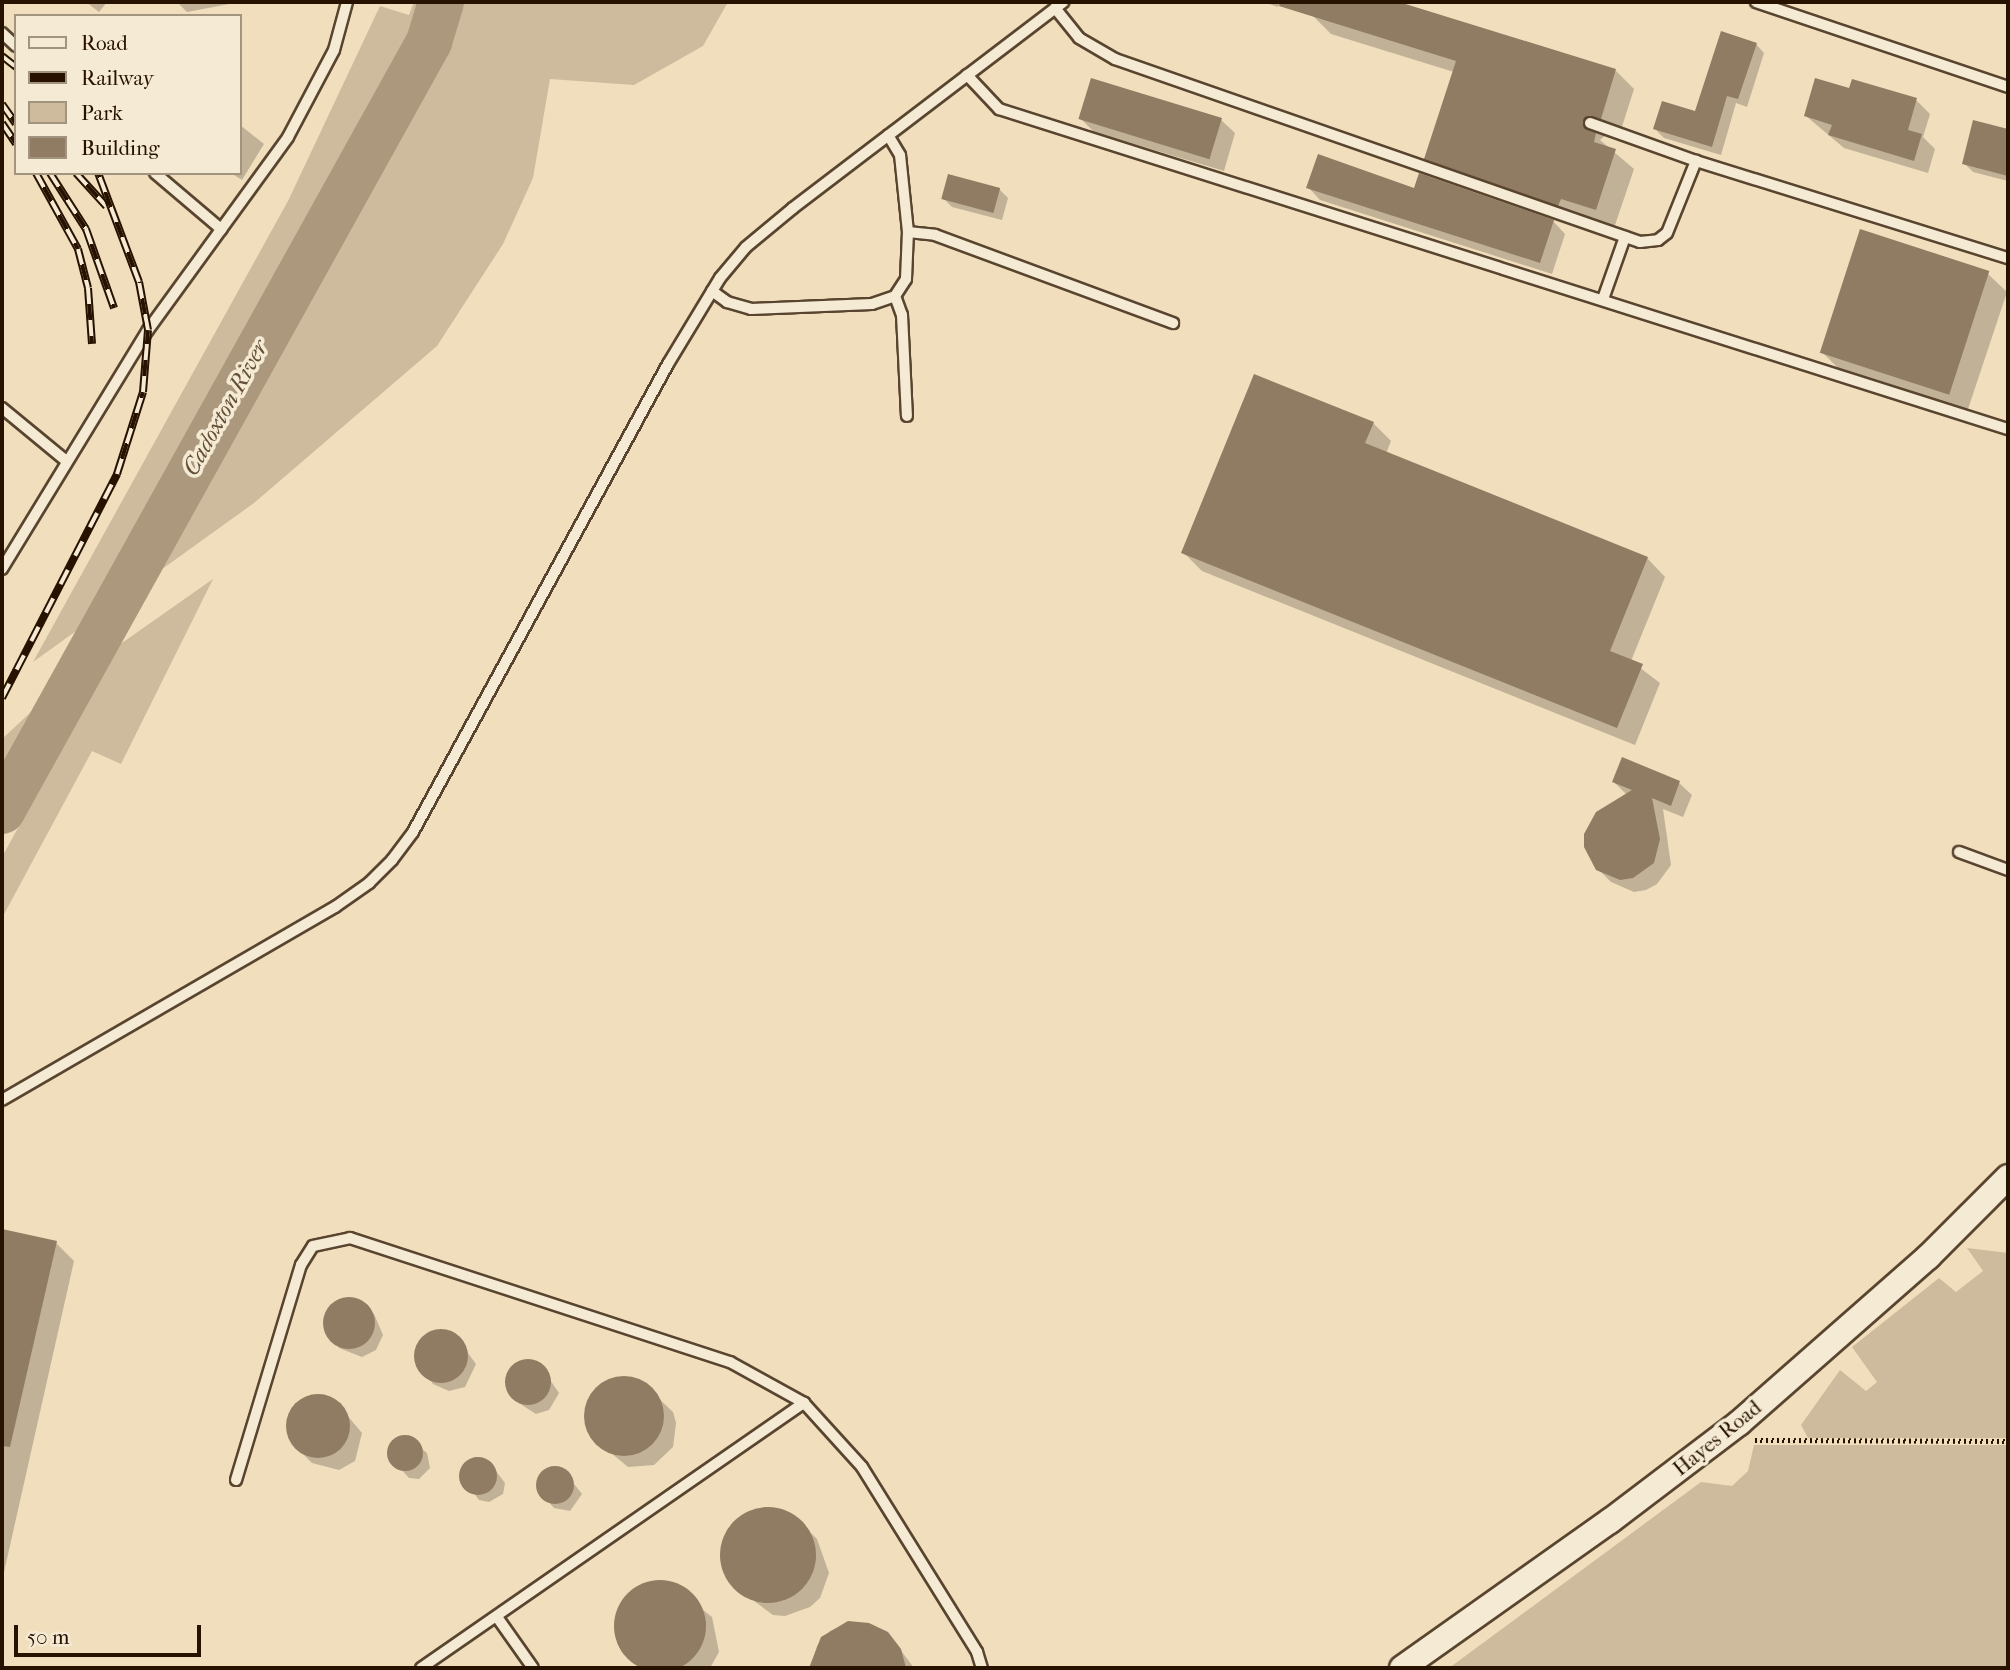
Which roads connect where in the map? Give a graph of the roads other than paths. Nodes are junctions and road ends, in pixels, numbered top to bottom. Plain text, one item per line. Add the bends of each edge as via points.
1 (347, 2) edge
2 (1756, 2) edge
3 (1059, 5) edge
4 (967, 75) junction
5 (2008, 87) edge
6 (1590, 123) dead end
7 (888, 135) junction
8 (1696, 161) junction
9 (157, 175) edge
10 (221, 229) junction
11 (908, 232) junction
12 (1625, 237) junction
13 (2008, 258) edge
14 (712, 291) junction
15 (895, 296) junction
16 (1603, 299) junction
17 (1173, 323) dead end
18 (2, 408) edge
19 (907, 416) dead end
20 (2008, 429) edge
21 (65, 460) junction
22 (2, 569) edge
23 (1959, 852) dead end
24 (2008, 870) edge
25 (2, 1100) edge
26 (2008, 1177) edge
27 (804, 1403) junction
28 (236, 1480) dead end
29 (496, 1617) junction
30 (421, 1668) edge
31 (533, 1668) edge
32 (982, 1668) edge
33 (1402, 1668) edge

1 - 10 lane via 334,50 288,137
2 - 5 lane
3 - 4 lane
3 - 12 lane via 1079,38 1115,59
4 - 7 lane
4 - 16 lane via 999,108
6 - 8 lane
7 - 11 lane via 900,155
7 - 14 lane via 746,247
8 - 12 lane via 1667,233 1649,243
8 - 13 lane
9 - 10 lane
10 - 21 lane via 148,330
11 - 15 lane via 906,279
11 - 17 lane via 934,234
12 - 16 lane
14 - 15 lane via 727,302 751,309 872,304
14 - 25 lane via 667,364 413,832 392,860 335,907
15 - 19 lane via 902,315
16 - 20 lane
18 - 21 lane
21 - 22 lane
23 - 24 lane
26 - 33 street, Hayes Road via 1928,1257 1739,1423
27 - 28 lane via 730,1362 350,1238 313,1246 301,1265
27 - 29 lane
27 - 32 lane via 862,1467 977,1651
29 - 30 lane
29 - 31 lane

